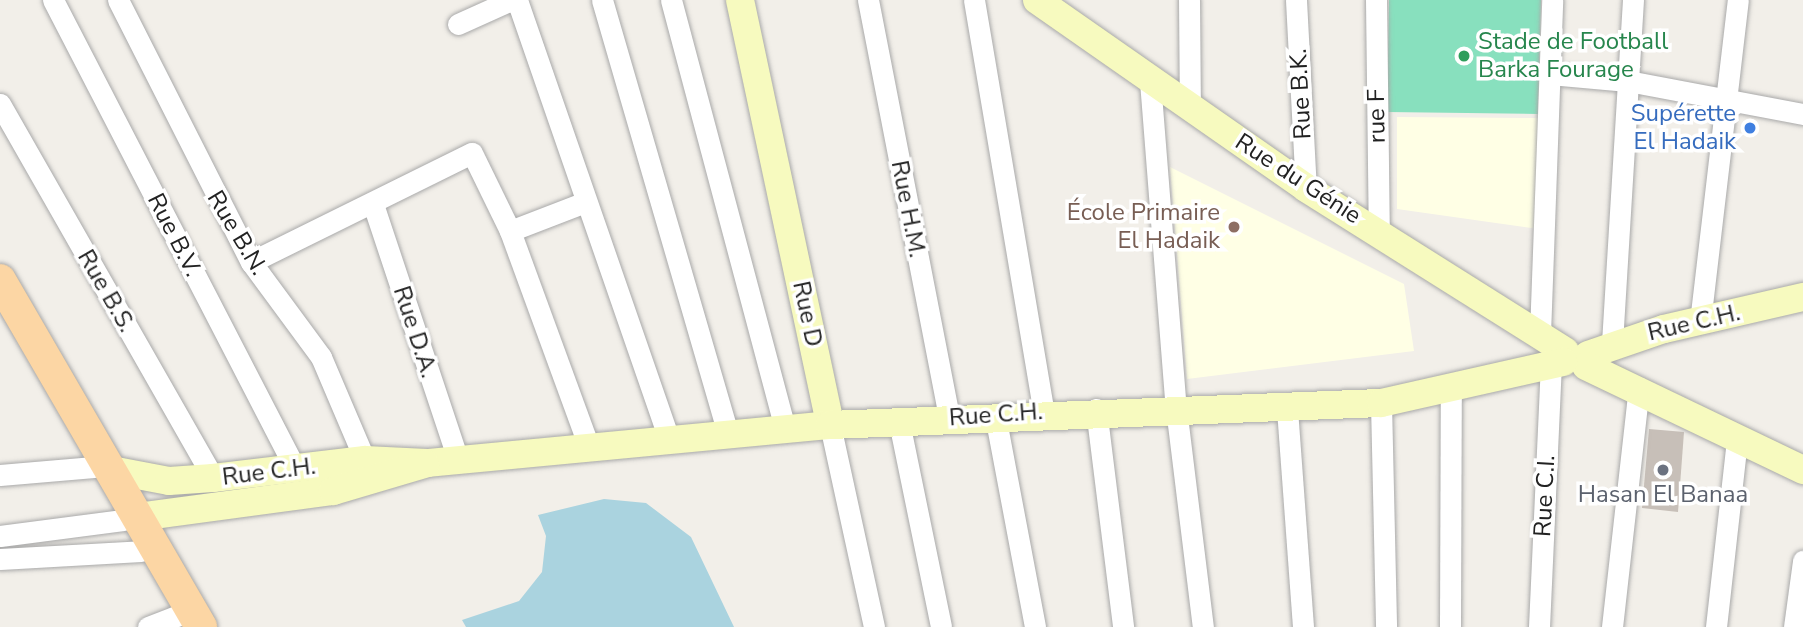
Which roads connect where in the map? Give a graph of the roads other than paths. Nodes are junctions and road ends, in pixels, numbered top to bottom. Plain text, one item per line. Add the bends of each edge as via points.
1 (53, 0) edge
2 (118, 0) edge
3 (602, 0) edge
4 (671, 0) edge
5 (740, 0) edge
6 (868, 0) edge
7 (974, 0) edge
8 (1037, 0) edge
9 (1189, 0) edge
10 (1296, 0) edge
11 (1376, 0) edge
12 (1552, 0) edge
13 (1633, 0) edge
14 (1738, 0) edge
15 (1071, 12) edge
16 (458, 24) dead end
17 (1549, 74) junction
18 (1150, 81) junction
19 (1628, 81) junction
20 (1725, 99) junction
21 (0, 104) edge
22 (1190, 106) junction
23 (1803, 114) edge
24 (1306, 188) junction
25 (585, 202) junction
26 (373, 204) junction
27 (510, 231) junction
28 (1379, 231) junction
29 (251, 262) junction
30 (0, 281) edge
31 (1803, 297) edge
32 (0, 318) edge
33 (1700, 322) junction
34 (1540, 334) junction
35 (1578, 357) junction
36 (1640, 388) junction
37 (1451, 391) junction
38 (1381, 403) junction
39 (1176, 408) junction
40 (1287, 409) junction
41 (1096, 410) junction
42 (1044, 412) junction
43 (995, 415) junction
44 (949, 418) junction
45 (899, 422) junction
46 (830, 425) junction
47 (785, 428) junction
48 (728, 434) junction
49 (1737, 440) junction
50 (670, 441) junction
51 (589, 447) junction
52 (365, 460) junction
53 (457, 460) junction
54 (427, 463) junction
55 (102, 469) junction
56 (296, 470) junction
57 (1803, 470) edge
58 (0, 475) edge
59 (213, 478) junction
60 (131, 518) junction
61 (0, 536) edge
62 (141, 551) junction
63 (0, 559) edge
64 (1803, 561) edge
65 (189, 623) edge
66 (148, 627) edge
67 (874, 627) edge
68 (941, 627) edge
69 (1035, 627) edge
70 (1123, 627) edge
71 (1203, 627) edge
72 (1303, 627) edge
73 (1385, 627) edge
74 (1450, 627) edge
75 (1539, 627) edge
76 (1612, 627) edge
77 (1716, 627) edge
78 (1794, 627) edge

1 - 56 street, Rue B.V.
2 - 29 street, Rue B.N.
3 - 48 street
4 - 47 street
5 - 46 street, Rue D
6 - 44 street, Rue H.M.
7 - 42 street
8 - 15 street, Rue du Génie
9 - 22 street
10 - 24 street, Rue B.K.
11 - 28 street, rue F
12 - 17 street
13 - 19 street, Rue C.I.
14 - 20 street
15 - 18 street, Rue du Génie
16 - 25 street via 509,1 517,3
17 - 19 street
17 - 34 street
18 - 22 street, Rue du Génie
18 - 39 street
19 - 20 street
19 - 35 street, Rue C.I.
20 - 23 street
20 - 33 street
21 - 59 street, Rue B.S.
22 - 24 street, Rue du Génie
24 - 28 street, Rue du Génie
25 - 27 street
25 - 50 street
26 - 27 street via 471,153
26 - 29 street
26 - 53 street, Rue D.A.
27 - 51 street
28 - 34 street, Rue du Génie
29 - 52 street, Rue B.N. via 321,357
30 - 55 main road
31 - 33 street, Rue C.H.
32 - 55 main road
33 - 35 street, Rue C.H.
34 - 35 street, Rue du Génie
35 - 36 street, Rue du Génie
35 - 37 street, Rue C.H.
35 - 75 street, Rue C.I.
36 - 49 street, Rue du Génie
36 - 76 street
37 - 38 street, Rue C.H.
37 - 74 street
38 - 40 street, Rue C.H.
38 - 73 street
39 - 40 street, Rue C.H.
39 - 41 street, Rue C.H.
39 - 71 street
40 - 72 street
41 - 42 street, Rue C.H.
41 - 70 street
42 - 43 street, Rue C.H.
43 - 44 street, Rue C.H.
43 - 69 street
44 - 45 street, Rue C.H.
45 - 46 street, Rue C.H.
45 - 68 street
46 - 47 street, Rue C.H.
46 - 67 street, Rue D
47 - 48 street, Rue C.H.
48 - 50 street, Rue C.H.
49 - 57 street, Rue du Génie
49 - 77 street
50 - 51 street, Rue C.H.
51 - 53 street, Rue C.H.
52 - 54 street, Rue C.H.
52 - 56 street, Rue C.H.
53 - 54 street, Rue C.H.
54 - 60 street, Rue C.H. via 332,491
55 - 58 street
55 - 59 street, Rue C.H. via 169,481
55 - 60 main road
56 - 59 street, Rue C.H.
60 - 61 street
60 - 62 main road
60 - 65 main road
62 - 63 street
62 - 65 main road
64 - 78 street
65 - 66 street

